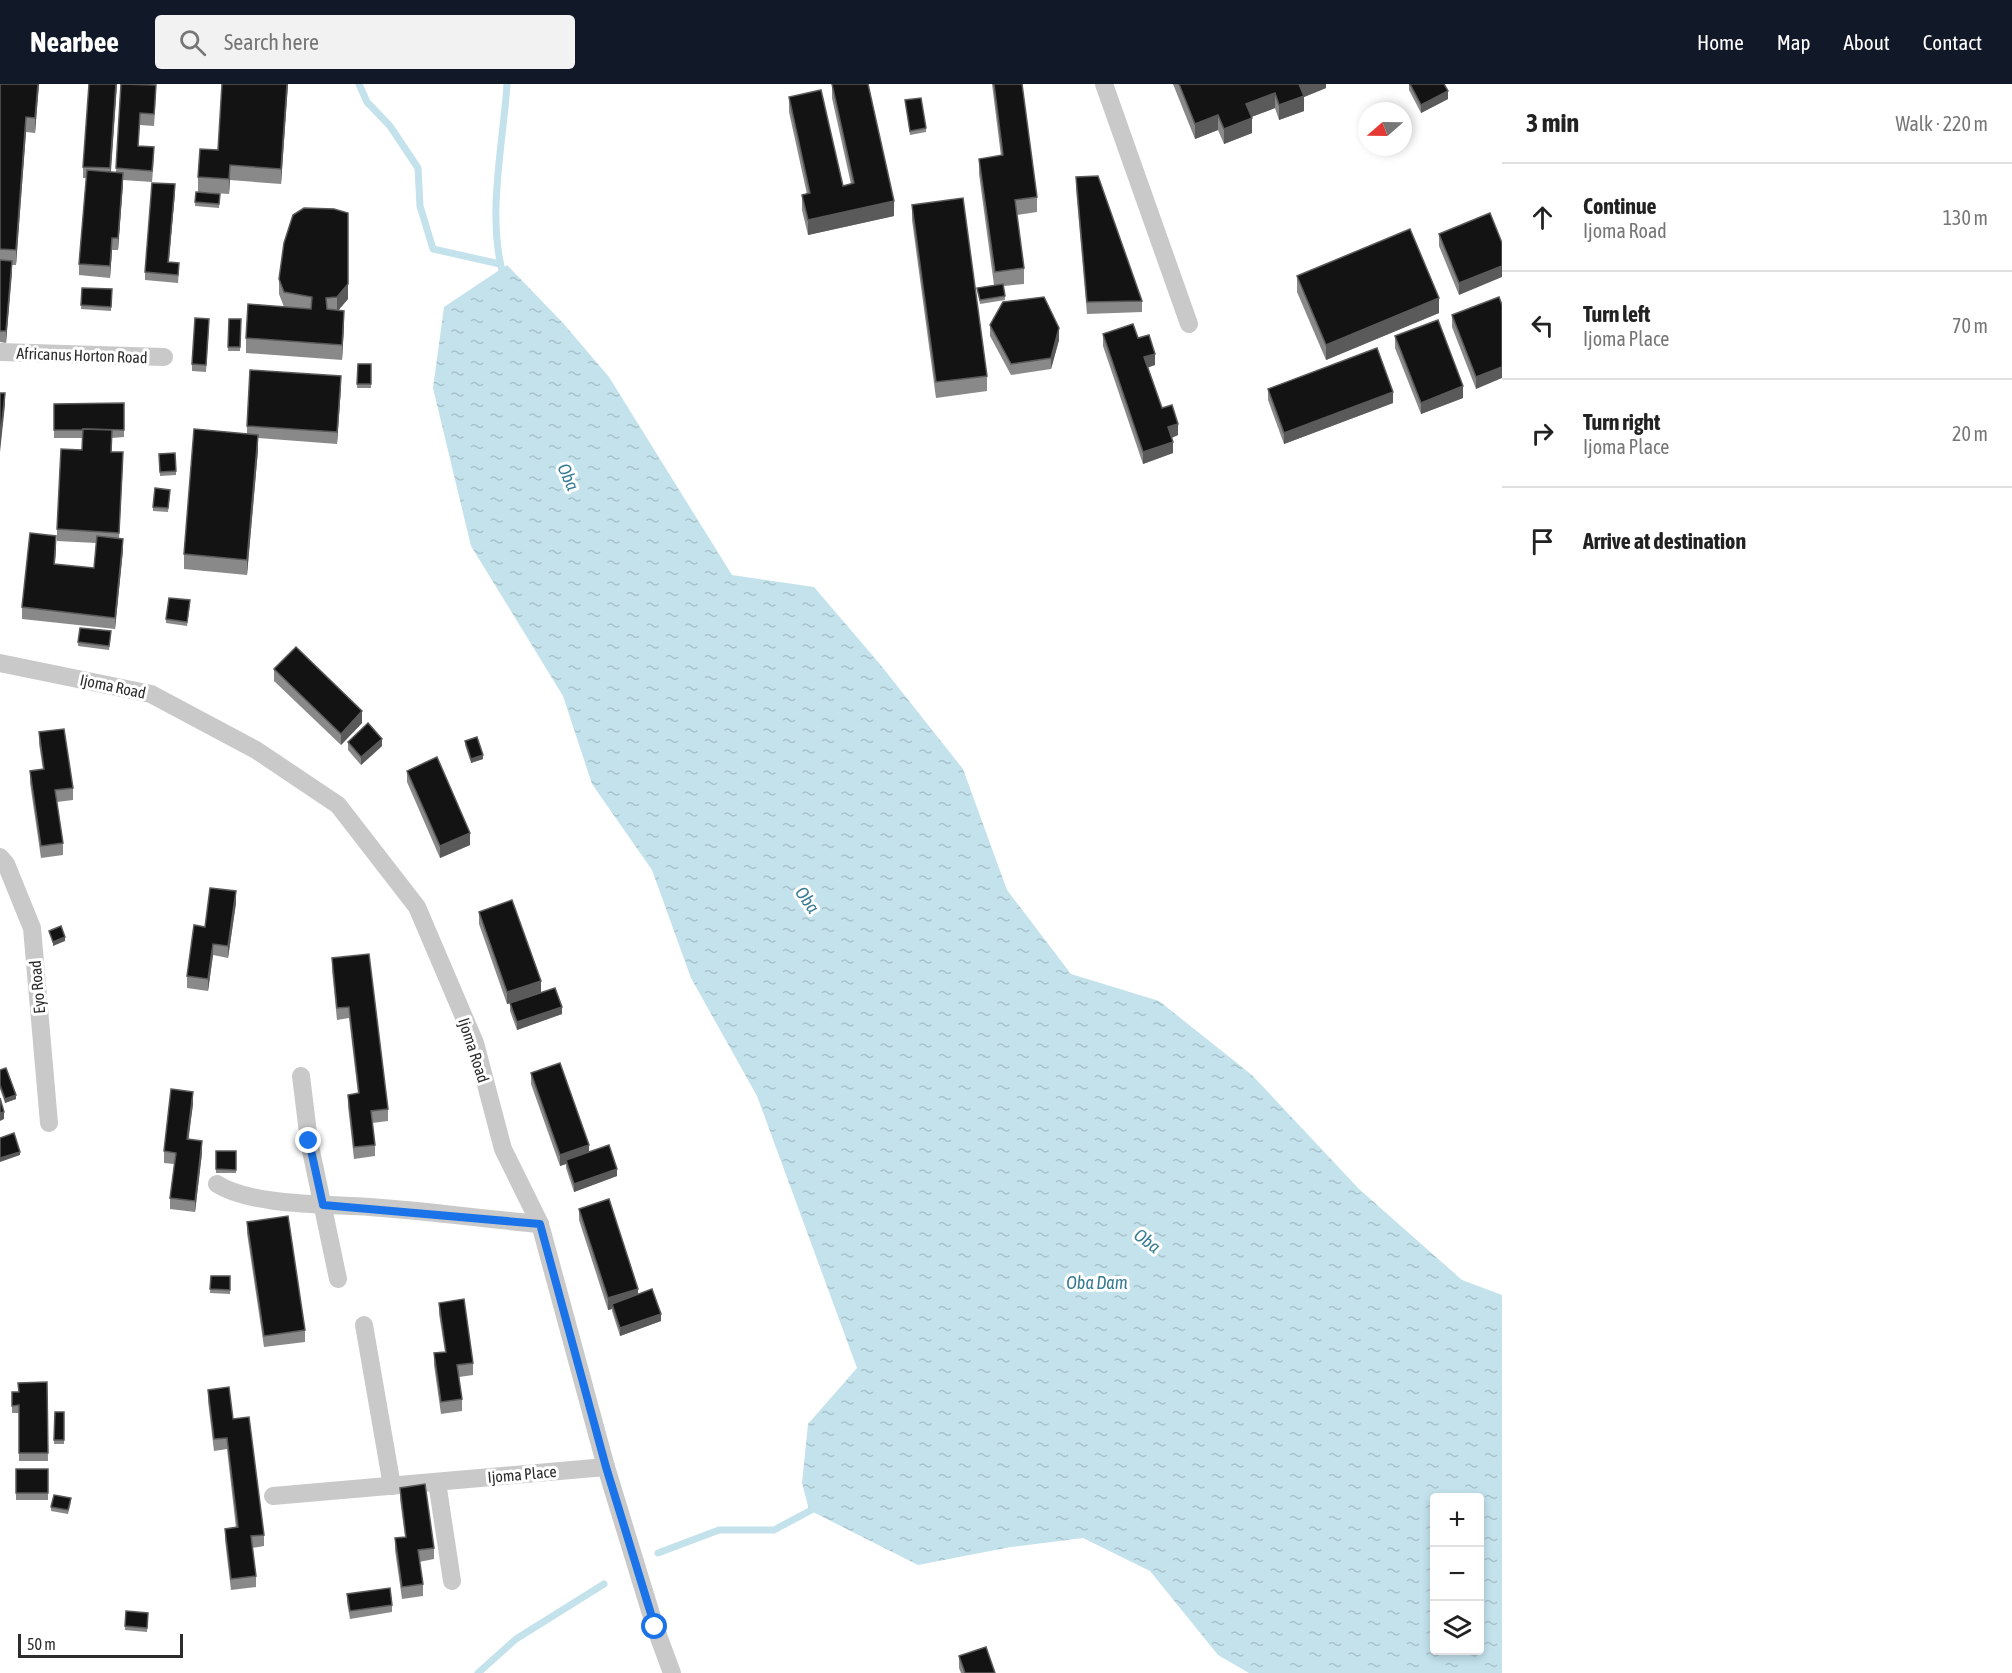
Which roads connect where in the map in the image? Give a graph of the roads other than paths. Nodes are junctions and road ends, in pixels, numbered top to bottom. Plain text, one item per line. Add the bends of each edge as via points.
1 (1104, 84) edge
2 (1189, 324) dead end
3 (0, 352) edge
4 (164, 357) dead end
5 (0, 663) edge
6 (0, 857) edge
7 (301, 1076) dead end
8 (50, 1123) dead end
9 (217, 1185) dead end
10 (323, 1205) junction
11 (540, 1224) junction
12 (338, 1279) dead end
13 (364, 1326) dead end
14 (606, 1467) junction
15 (437, 1482) junction
16 (392, 1486) junction
17 (273, 1496) dead end
18 (452, 1581) dead end
19 (672, 1673) edge

1 - 2 street
3 - 4 street, Africanus Horton Road
5 - 11 street, Ijoma Road via 151,694 256,750 338,805 417,907 475,1043 503,1149
6 - 8 street, Eyo Road via 32,928
7 - 10 street via 309,1141
9 - 10 street via 237,1193
10 - 11 street
10 - 12 street
11 - 14 street, Ijoma Road
13 - 16 street
14 - 15 street, Ijoma Place
14 - 19 street, Ijoma Road
15 - 16 street, Ijoma Place
15 - 18 street
16 - 17 street, Ijoma Place

